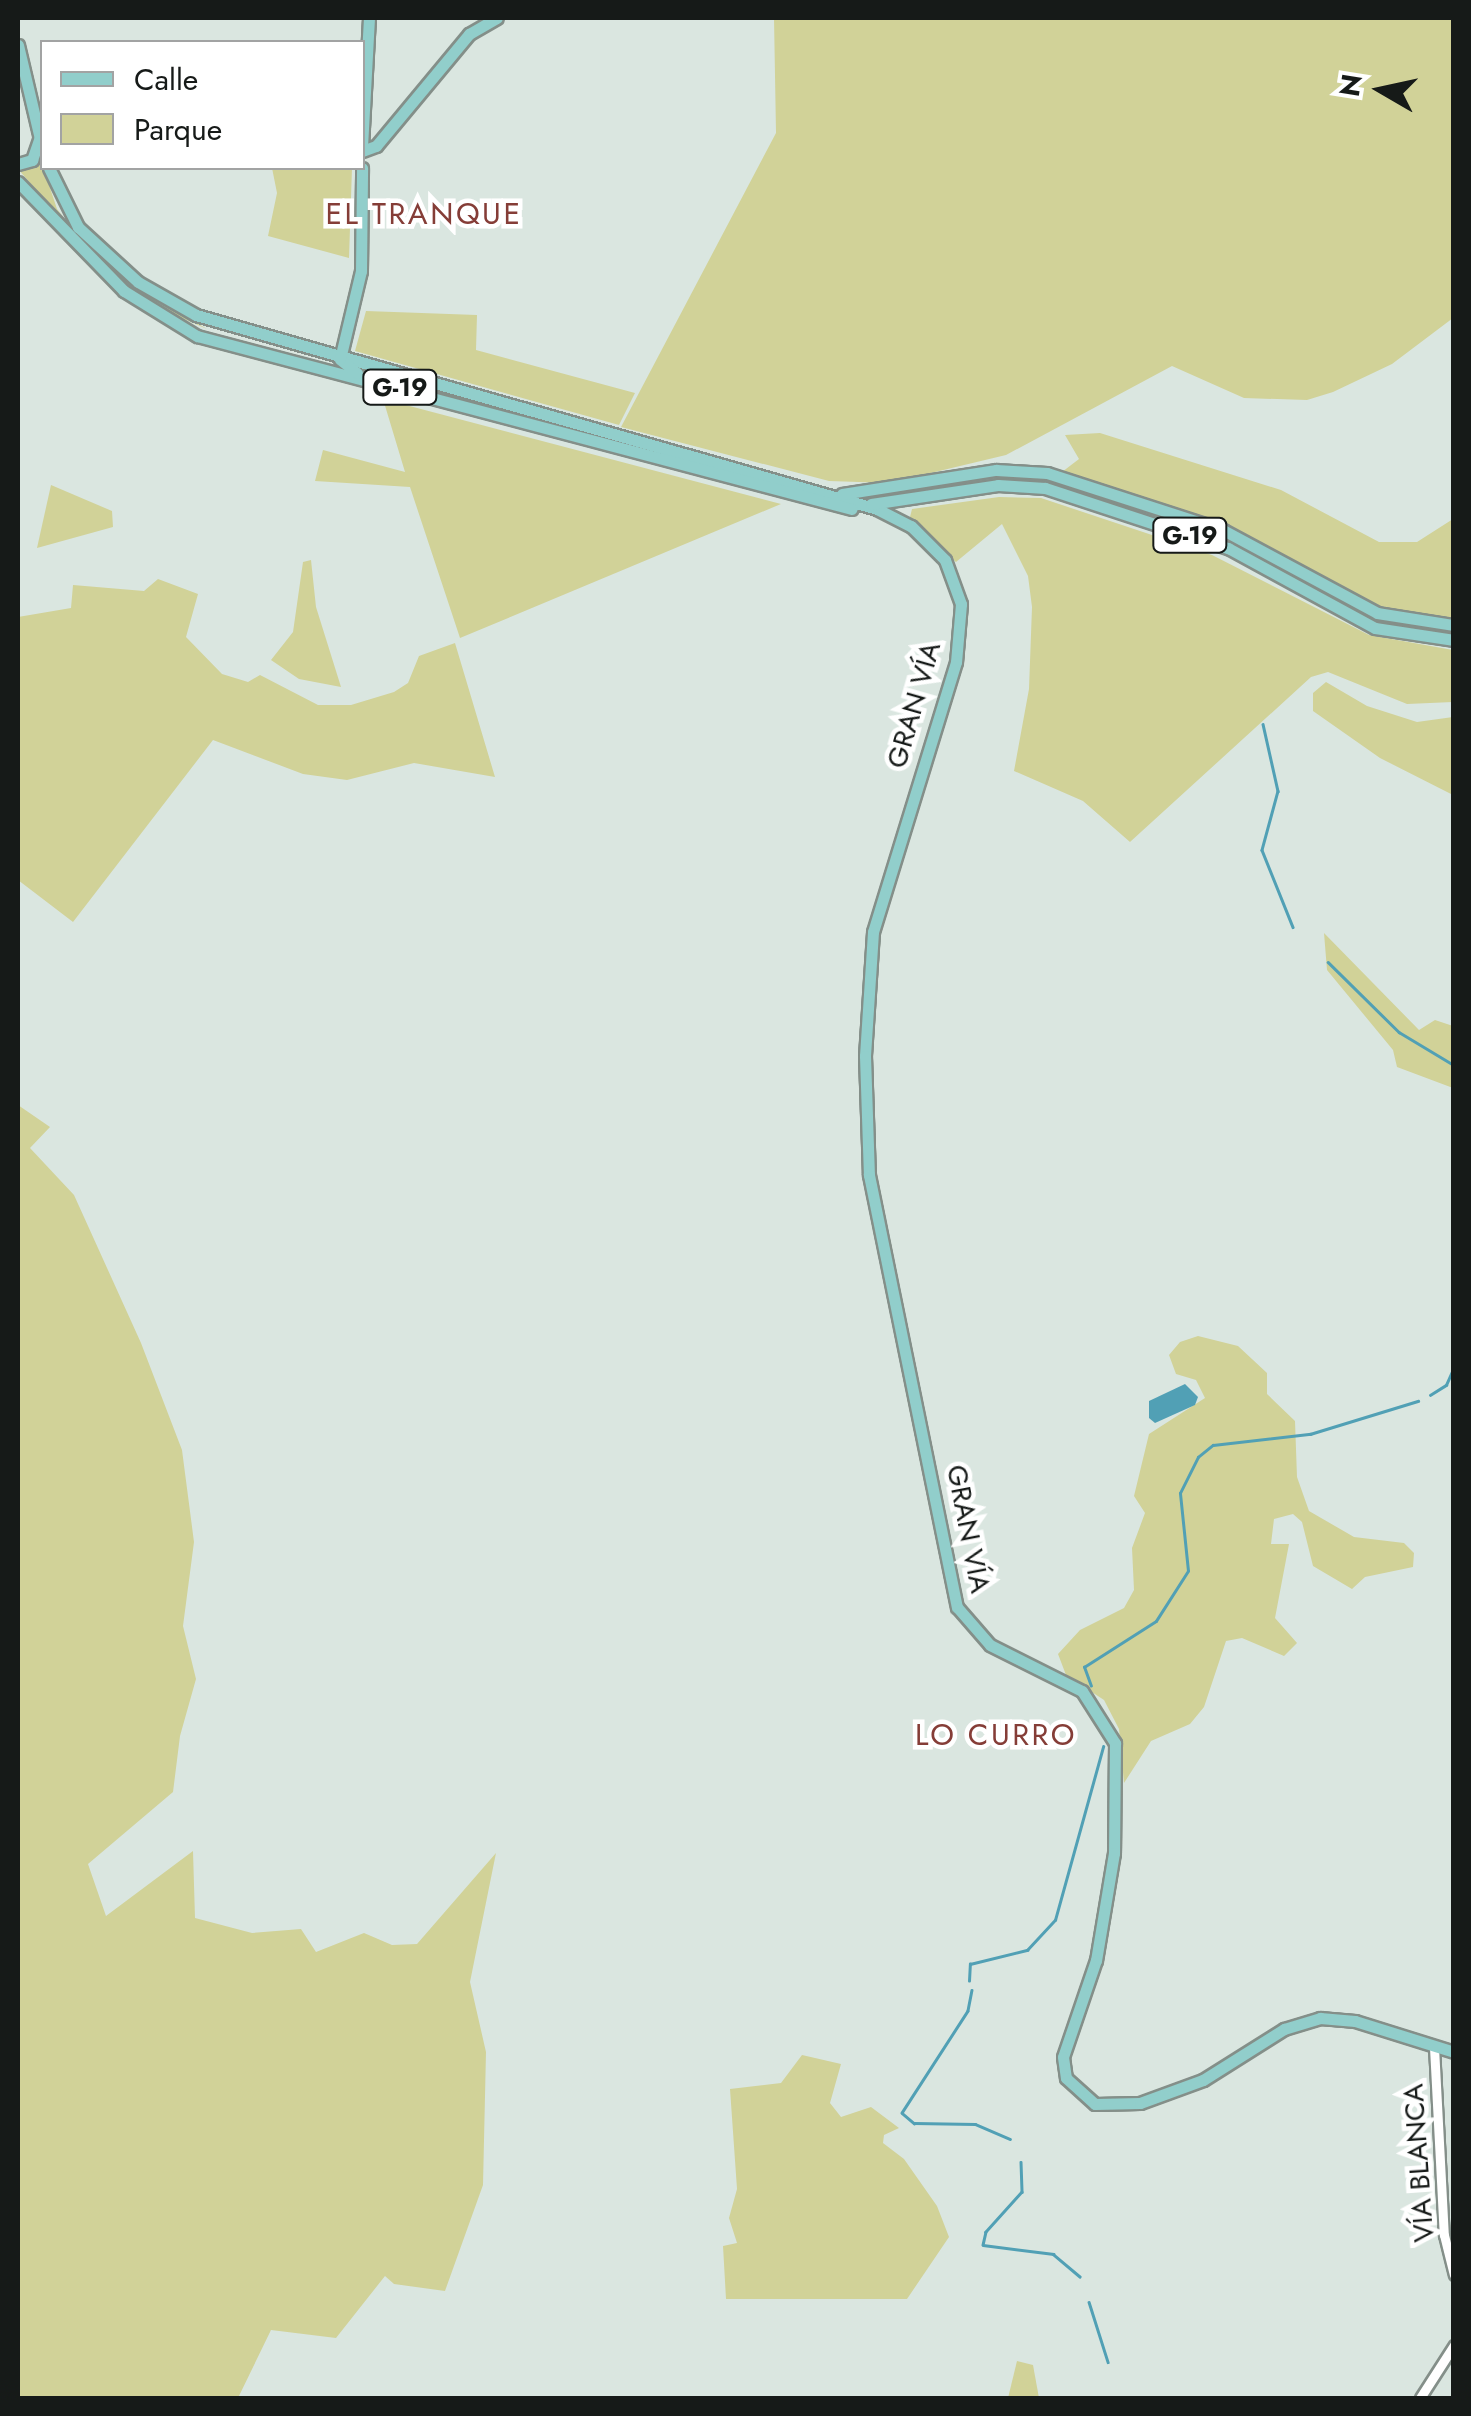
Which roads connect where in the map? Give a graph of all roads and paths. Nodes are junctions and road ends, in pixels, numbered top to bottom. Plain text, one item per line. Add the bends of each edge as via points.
1 (369, 18) edge
2 (497, 18) edge
3 (18, 45) edge
4 (367, 80) junction
5 (371, 122) junction
6 (388, 128) junction
7 (40, 138) edge
8 (40, 144) edge
9 (366, 148) edge
10 (18, 164) edge
11 (50, 170) edge
12 (362, 170) edge
13 (18, 182) edge
14 (364, 206) junction
15 (209, 320) junction
16 (197, 336) junction
17 (268, 337) junction
18 (219, 344) junction
19 (341, 356) junction
20 (404, 388) junction
21 (1021, 470) junction
22 (922, 484) junction
23 (947, 494) junction
24 (831, 498) junction
25 (911, 500) junction
26 (864, 504) junction
27 (903, 522) junction
28 (1454, 625) edge
29 (1454, 640) edge
30 (1434, 2047) junction
31 (1454, 2052) edge
32 (1454, 2275) edge
33 (1454, 2345) edge
34 (1420, 2398) edge

1 - 4 main road
2 - 6 main road via 470,34
3 - 7 main road
4 - 5 main road
4 - 9 main road
5 - 6 main road
5 - 9 main road
6 - 9 main road
8 - 10 main road via 32,160
9 - 14 main road
11 - 15 main road, G-19 via 70,218 103,252 149,290
12 - 14 main road
13 - 16 main road, G-19 via 132,298
14 - 19 main road via 361,271
15 - 16 main road via 209,331
15 - 17 main road, G-19
16 - 18 main road, G-19
17 - 18 main road via 224,331
17 - 19 main road, G-19
18 - 20 main road, G-19
19 - 20 main road via 347,370
19 - 24 main road, G-19
20 - 24 main road, G-19
21 - 22 main road, G-19
21 - 23 main road via 1012,480
21 - 28 main road, G-19 via 1223,530 1376,613
22 - 24 main road, G-19
22 - 25 main road
23 - 25 main road, G-19
23 - 29 main road, G-19 via 1010,484 1056,490 1228,548 1375,628
24 - 26 main road, G-19
24 - 27 main road
25 - 26 main road, G-19
25 - 27 main road
26 - 27 main road, GRAN VÍA
27 - 30 main road, GRAN VÍA via 952,571 960,632 949,694 874,932 865,1056 870,1192 957,1607 983,1641 1082,1691 1115,1742 1112,1866 1096,1960 1065,2048 1066,2078 1095,2104 1140,2103 1190,2086 1284,2029 1320,2018
30 - 31 main road, GRAN VÍA
30 - 32 street, VÍA BLANCA via 1444,2235
33 - 34 street

